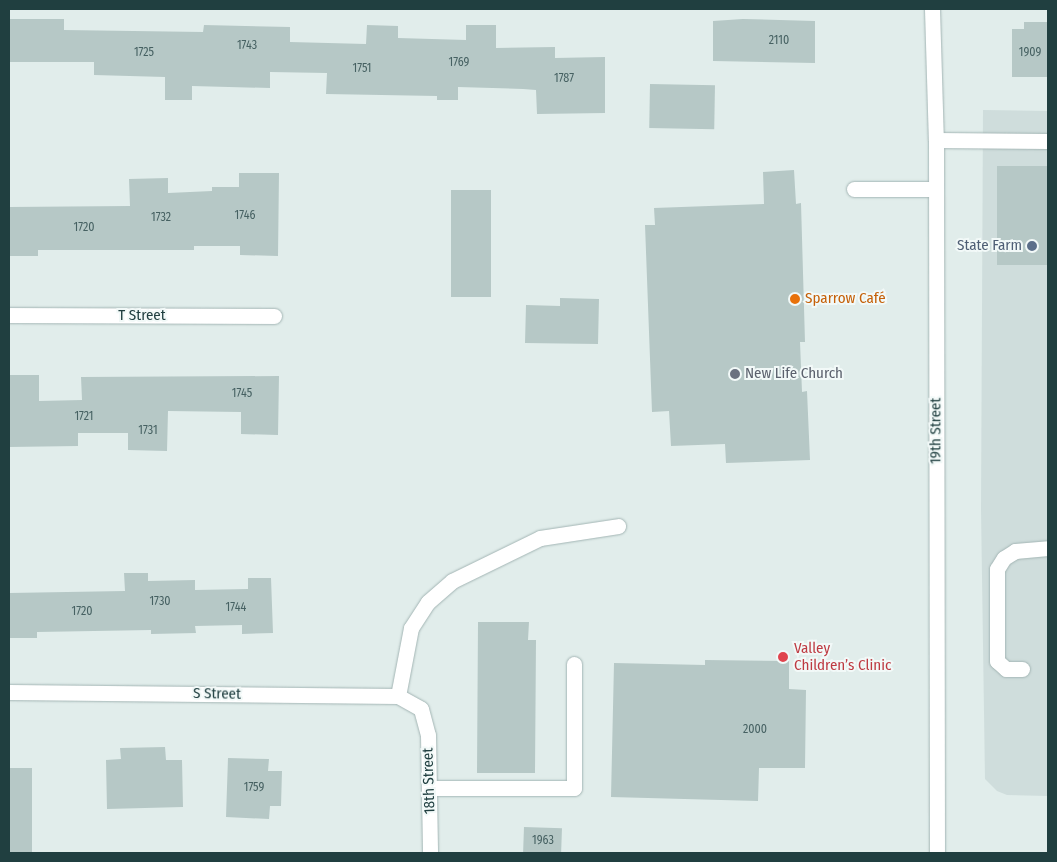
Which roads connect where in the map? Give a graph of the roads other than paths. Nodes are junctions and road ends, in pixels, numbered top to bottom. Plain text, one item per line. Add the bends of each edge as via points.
1 (932, 9) edge
2 (936, 140) junction
3 (1048, 141) edge
4 (854, 189) dead end
5 (936, 189) junction
6 (9, 315) edge
7 (274, 316) dead end
8 (618, 526) dead end
9 (1048, 548) edge
10 (574, 664) dead end
11 (1022, 668) dead end
12 (9, 692) edge
13 (398, 696) junction
14 (421, 709) joint
15 (430, 788) junction
16 (430, 853) edge
17 (937, 853) edge

1 - 2 street, 19th Street
2 - 3 street
2 - 5 street, 19th Street
4 - 5 street
5 - 17 street, 19th Street
6 - 7 street, T Street
8 - 13 street via 540,538 452,581 428,602 411,628
9 - 11 street via 1015,551 1004,558 997,569 997,661 1006,668
10 - 15 street via 574,788
12 - 13 street, S Street
13 - 14 street, S Street
14 - 15 street, 18th Street via 428,735
15 - 16 street, 18th Street

